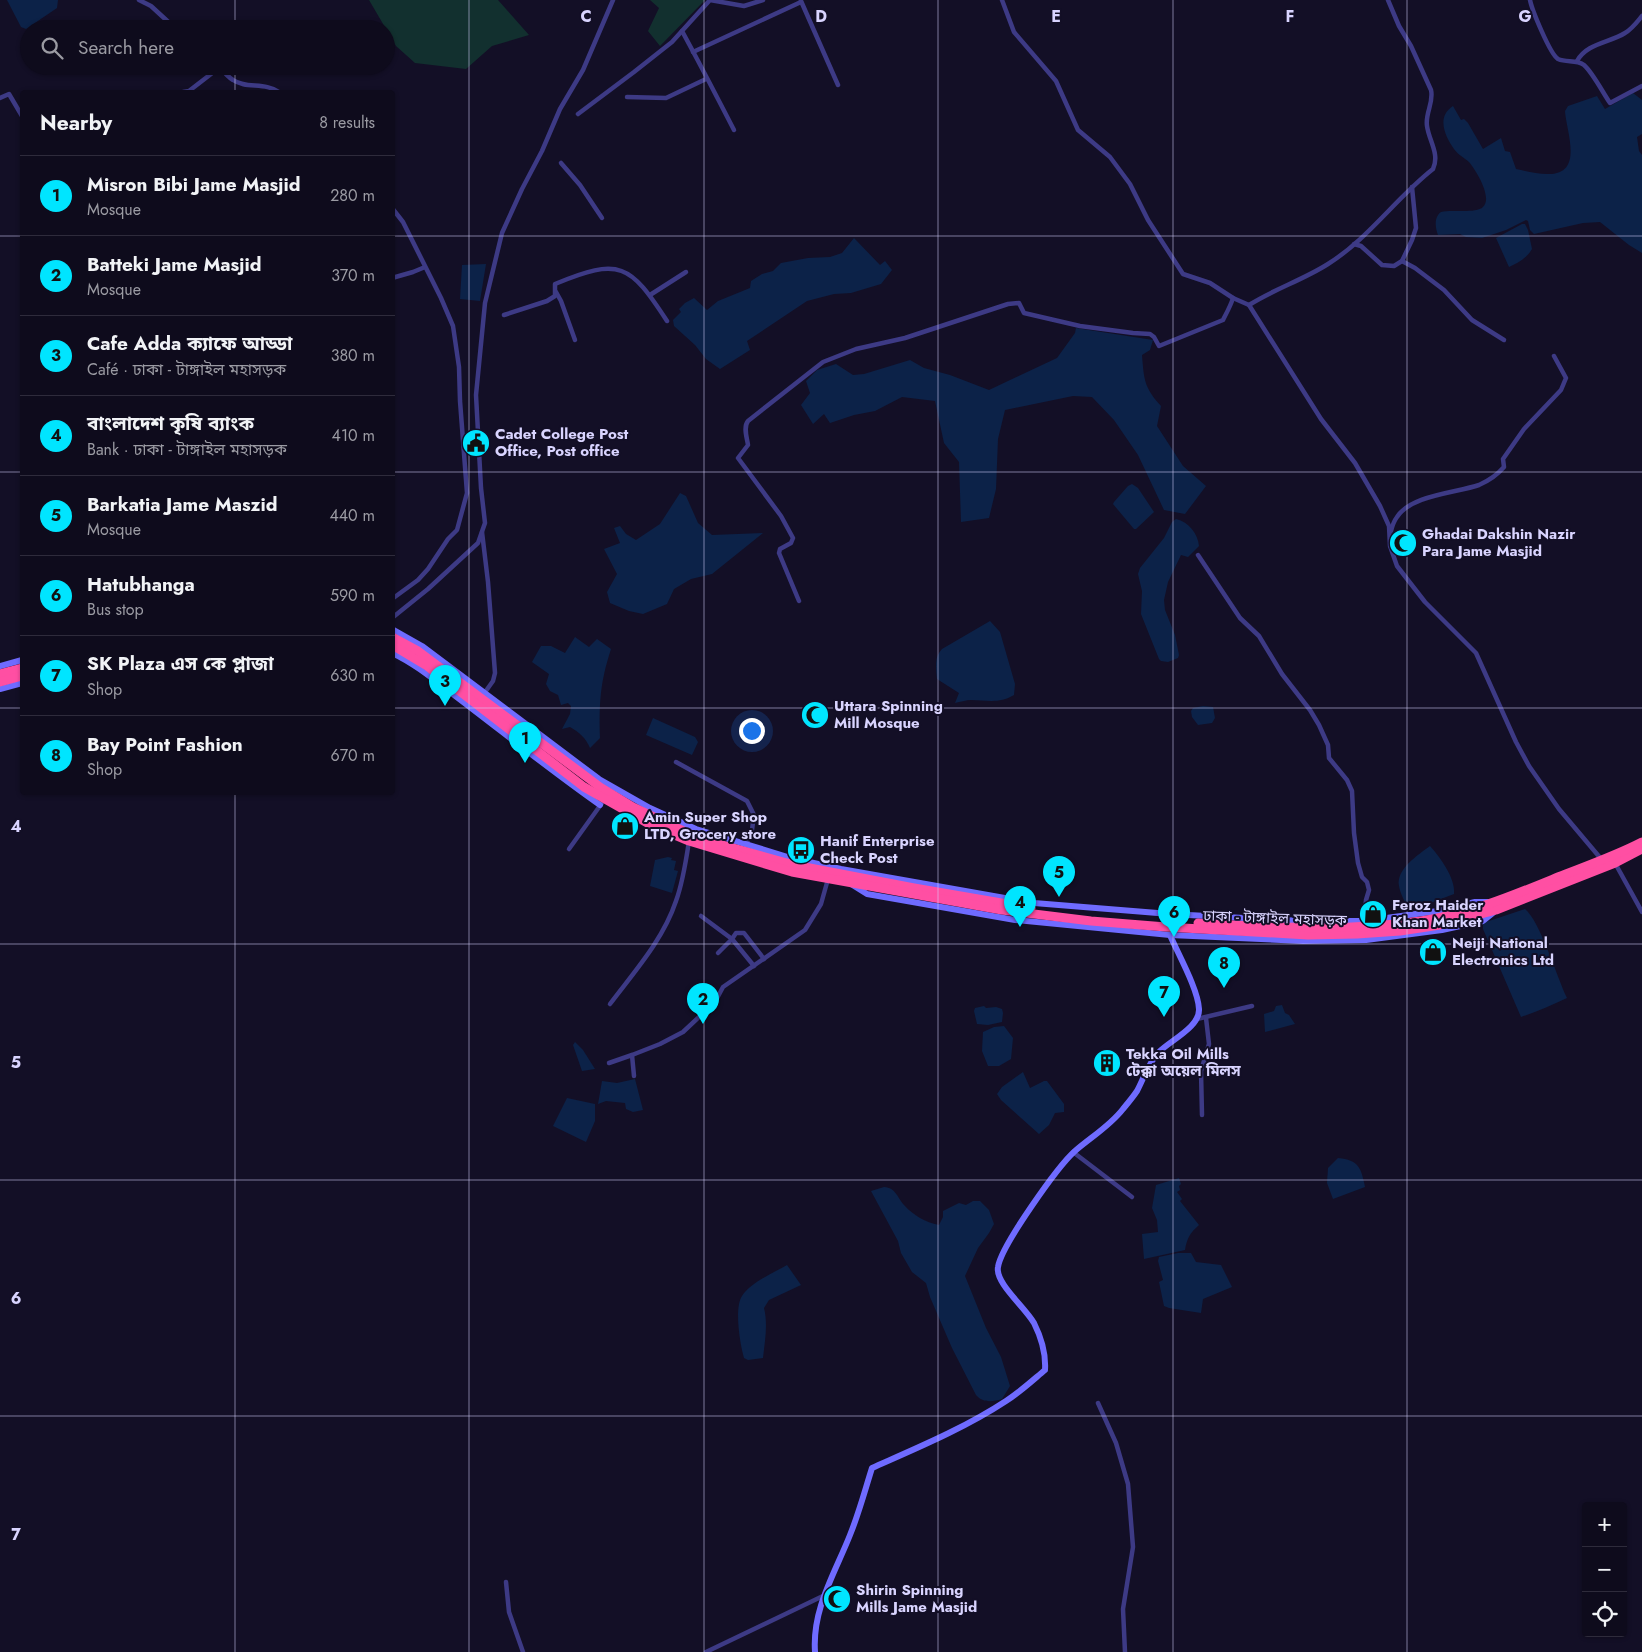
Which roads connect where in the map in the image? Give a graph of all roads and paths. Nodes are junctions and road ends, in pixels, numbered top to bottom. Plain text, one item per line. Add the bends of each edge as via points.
1 (139, 0) edge
2 (612, 0) edge
3 (763, 0) edge
4 (1002, 0) edge
5 (1388, 0) edge
6 (1530, 0) edge
7 (801, 1) edge
8 (1642, 16) edge
9 (166, 20) edge
10 (682, 31) junction
11 (693, 52) junction
12 (1577, 61) junction
13 (209, 75) edge
14 (228, 75) edge
15 (706, 79) junction
16 (838, 85) dead end
17 (1642, 86) edge
18 (190, 90) edge
19 (276, 90) edge
20 (627, 97) dead end
21 (0, 98) edge
22 (20, 113) edge
23 (578, 114) dead end
24 (734, 130) dead end
25 (561, 163) dead end
26 (1412, 187) junction
27 (395, 212) edge
28 (602, 218) dead end
29 (1354, 244) junction
30 (1402, 261) junction
31 (426, 267) junction
32 (686, 272) dead end
33 (395, 277) edge
34 (556, 292) junction
35 (650, 295) junction
36 (1233, 298) junction
37 (1249, 305) junction
38 (504, 315) dead end
39 (667, 321) dead end
40 (575, 340) dead end
41 (1504, 340) dead end
42 (1554, 356) dead end
43 (482, 532) junction
44 (1390, 532) junction
45 (1198, 555) dead end
46 (395, 597) edge
47 (799, 602) dead end
48 (395, 616) edge
49 (395, 631) edge
50 (395, 639) edge
51 (395, 647) edge
52 (395, 654) edge
53 (20, 663) edge
54 (20, 664) edge
55 (0, 666) edge
56 (0, 674) edge
57 (20, 677) edge
58 (0, 682) edge
59 (20, 684) edge
60 (0, 689) edge
61 (483, 695) junction
62 (676, 762) dead end
63 (602, 802) junction
64 (689, 841) junction
65 (1642, 842) edge
66 (745, 848) junction
67 (1642, 849) edge
68 (569, 850) dead end
69 (1602, 860) junction
70 (1615, 863) junction
71 (856, 878) junction
72 (828, 879) junction
73 (1496, 906) junction
74 (1642, 912) edge
75 (701, 916) dead end
76 (1364, 921) junction
77 (1170, 935) junction
78 (732, 939) junction
79 (718, 953) dead end
80 (764, 959) junction
81 (754, 966) junction
82 (610, 1004) dead end
83 (1252, 1006) dead end
84 (1206, 1018) junction
85 (1197, 1019) junction
86 (632, 1055) junction
87 (609, 1063) dead end
88 (634, 1076) dead end
89 (1202, 1115) dead end
90 (1073, 1152) junction
91 (1132, 1197) dead end
92 (1098, 1403) dead end
93 (506, 1582) dead end
94 (823, 1596) junction
95 (523, 1652) edge
96 (706, 1652) edge
97 (815, 1652) edge
98 (1125, 1652) edge

1 - 9 street
2 - 43 street via 582,70 560,109 502,233 485,303 476,395 485,523
3 - 10 street via 744,6 710,0
4 - 36 street via 1014,32 1056,81 1078,130 1110,157 1130,184 1148,220 1183,274 1210,283
5 - 26 street via 1433,96 1427,127 1436,161
6 - 12 street via 1554,56
7 - 11 street
7 - 16 street
8 - 12 street via 1624,34 1597,44
10 - 11 street
10 - 23 street
11 - 15 street
12 - 17 street via 1585,66 1610,103
13 - 18 street
14 - 19 street via 243,84
15 - 20 street via 666,98
15 - 24 street
21 - 22 street via 9,94
25 - 28 street
26 - 29 street
26 - 30 street via 1416,228
27 - 31 street
29 - 30 street via 1382,264 1394,266
29 - 37 street via 1328,264
30 - 41 street via 1444,290 1472,320
31 - 33 street
31 - 46 street via 453,326 459,367 465,504 457,530 428,569
32 - 35 street
34 - 35 street via 555,284 580,274 616,268 626,271
34 - 38 street via 547,301
34 - 40 street
35 - 39 street
36 - 37 street
36 - 47 street via 1223,320 1159,346 1150,334 1058,322 1024,313 1019,303 905,338 856,349 823,362 748,421 748,445 738,458 781,516 793,538 779,553
37 - 44 street via 1321,419 1354,464 1383,512
42 - 44 street via 1566,378 1561,390 1524,429 1503,459 1504,467 1498,474 1480,484 1428,498 1406,508
43 - 48 street via 464,558
43 - 61 street via 495,673
44 - 69 street via 1390,546 1397,566 1425,602 1476,653 1530,766 1559,809
45 - 76 street via 1240,618 1259,636 1282,674 1310,710 1328,745 1330,758 1350,785 1358,863 1369,890
49 - 61 main road via 422,646
50 - 61 highway, ঢাকা - টাঙ্গাইল মহাসড়ক
51 - 63 highway, ঢাকা - টাঙ্গাইল মহাসড়ক via 427,666
52 - 63 main road via 418,668 574,787
53 - 55 main road
54 - 56 highway
57 - 58 highway
59 - 60 main road
61 - 66 highway, ঢাকা - টাঙ্গাইল মহাসড়ক via 585,777 633,807 690,834
62 - 66 street via 746,802 754,815
63 - 64 highway, ঢাকা - টাঙ্গাইল মহাসড়ক
63 - 68 street
64 - 72 highway, ঢাকা - টাঙ্গাইল মহাসড়ক via 792,872
64 - 82 street via 676,902 667,924
65 - 69 highway, ঢাকা - টাঙ্গাইল মহাসড়ক
66 - 71 highway, ঢাকা - টাঙ্গাইল মহাসড়ক via 794,865
67 - 70 highway, ঢাকা - টাঙ্গাইল মহাসড়ক
69 - 73 highway, ঢাকা - টাঙ্গাইল মহাসড়ক
70 - 73 highway, ঢাকা - টাঙ্গাইল মহাসড়ক
70 - 74 street
71 - 72 highway, ঢাকা - টাঙ্গাইল মহাসড়ক
71 - 73 highway, ঢাকা - টাঙ্গাইল মহাসড়ক via 1005,904 1168,922 1364,927 1421,921
71 - 76 main road via 1034,903 1167,914
71 - 77 main road via 867,894 1016,920
72 - 80 street via 821,904 805,930
73 - 76 main road via 1476,902 1438,911
73 - 77 main road via 1483,921 1366,940 1303,941
75 - 78 street
77 - 85 main road via 1195,990 1199,1009
78 - 79 street
78 - 80 street via 736,933 744,933
78 - 81 street
80 - 81 street
81 - 86 street via 723,987 715,1002 683,1032
83 - 84 street
84 - 85 street
84 - 89 street via 1209,1044 1201,1071
85 - 90 main road via 1186,1032 1158,1053 1122,1111
86 - 87 street
86 - 88 street
90 - 91 street
90 - 94 main road via 1039,1196 1002,1253 998,1266 997,1275 1002,1283 1034,1323 1046,1356 1045,1370 983,1415 872,1468 850,1534
92 - 98 street via 1116,1443 1128,1484 1133,1547 1123,1609
93 - 95 street via 509,1612
94 - 96 street
94 - 97 main road via 814,1636

